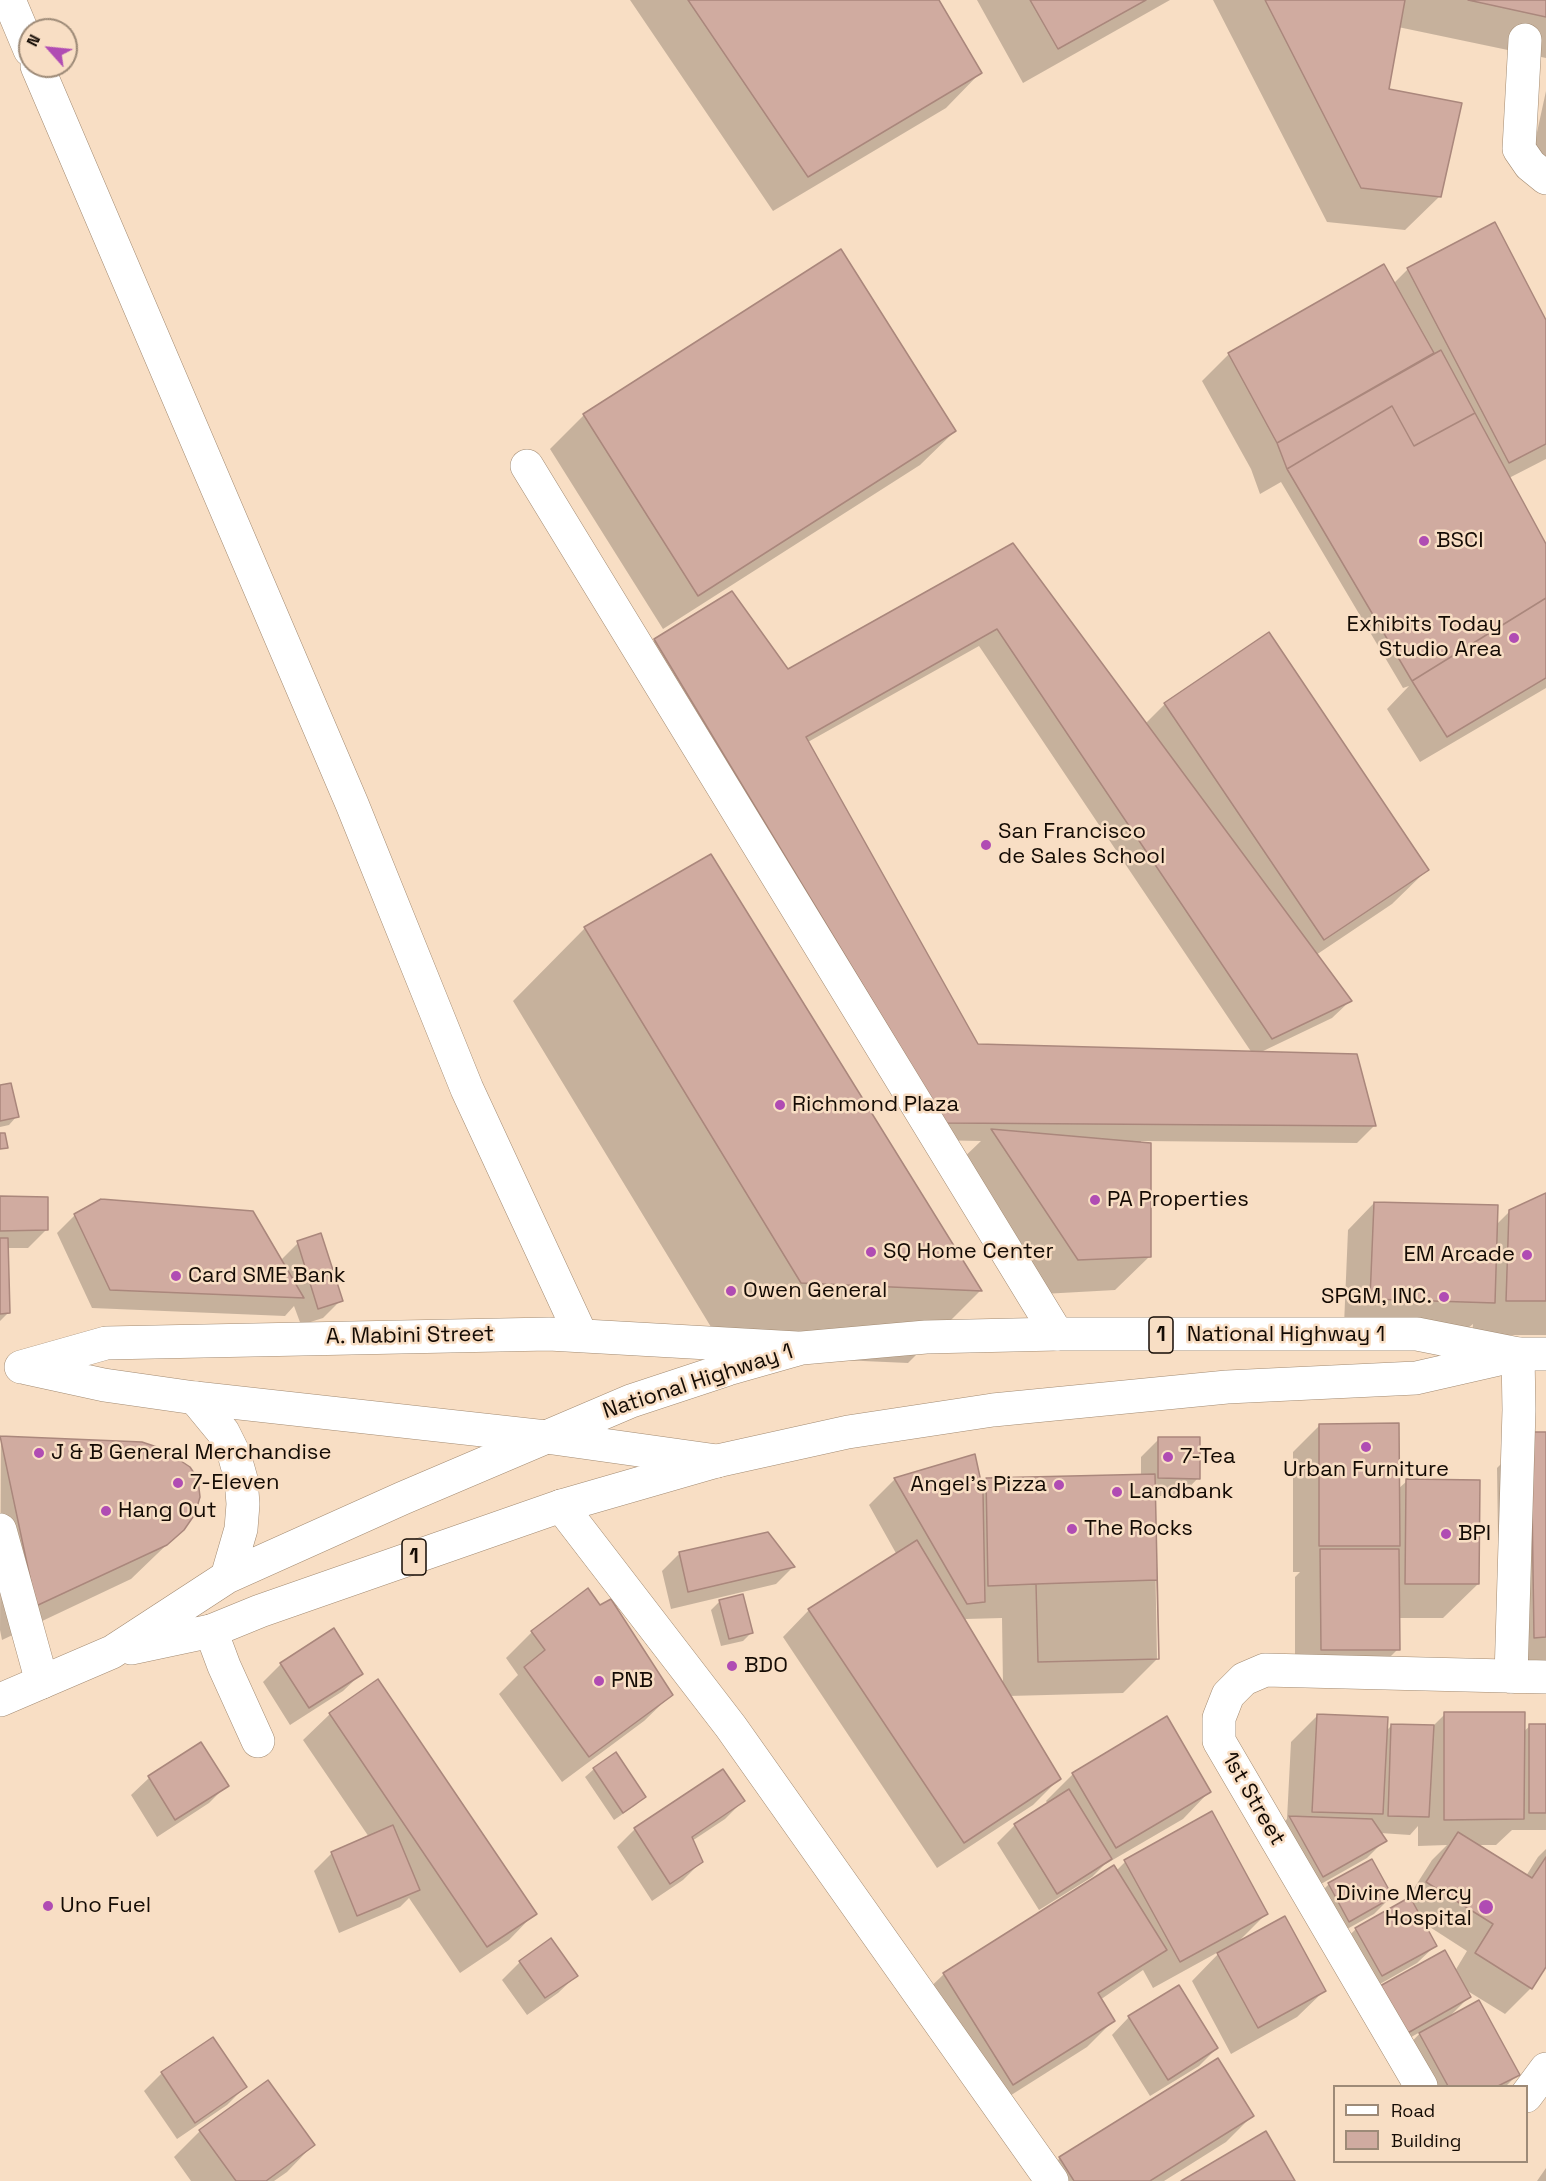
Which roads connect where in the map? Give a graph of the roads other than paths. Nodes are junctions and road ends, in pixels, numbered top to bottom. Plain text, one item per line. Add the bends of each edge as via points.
1 (9, 0) edge
2 (18, 21) edge
3 (1526, 40) dead end
4 (42, 78) edge
5 (1546, 178) edge
6 (527, 466) dead end
7 (1057, 1334) junction
8 (581, 1335) junction
9 (802, 1348) junction
10 (1532, 1354) edge
11 (11, 1367) edge
12 (195, 1398) junction
13 (546, 1437) junction
14 (717, 1461) junction
15 (561, 1506) junction
16 (0, 1530) edge
17 (227, 1577) junction
18 (211, 1631) junction
19 (112, 1652) junction
20 (1511, 1677) junction
21 (1546, 1677) edge
22 (42, 1682) junction
23 (0, 1700) edge
24 (258, 1741) dead end
25 (1546, 2069) edge
26 (1420, 2085) edge
27 (1528, 2095) edge
28 (1052, 2181) edge

1 - 2 main road
3 - 5 main road via 1519,148 1530,165
4 - 8 main road via 352,804 467,1089
6 - 7 main road
7 - 9 main road, National Highway 1 / 1 via 926,1337
7 - 10 main road, National Highway 1 / 1 via 1417,1334
8 - 9 main road, A. Mabini Street
8 - 11 main road, A. Mabini Street via 106,1342
9 - 13 main road, National Highway 1 / 1 via 631,1401
10 - 14 main road, National Highway 1 / 1 via 1416,1378 1227,1387 993,1410 848,1432
10 - 20 main road via 1519,1410
11 - 12 main road, A. Mabini Street
12 - 13 main road, A. Mabini Street
12 - 17 main road via 223,1431 242,1479 241,1529
13 - 14 main road, A. Mabini Street
13 - 17 main road, National Highway 1 / 1
14 - 15 main road, National Highway 1 / 1
15 - 18 main road, National Highway 1 / 1
15 - 28 main road via 731,1727
16 - 22 main road
17 - 19 main road, National Highway 1 / 1
18 - 19 main road, National Highway 1 / 1
18 - 24 main road
19 - 22 main road, National Highway 1 / 1
20 - 21 main road, 1st Street
20 - 26 main road, 1st Street via 1265,1670 1244,1680 1228,1695 1219,1718 1219,1742
22 - 23 main road, National Highway 1 / 1
25 - 27 main road

